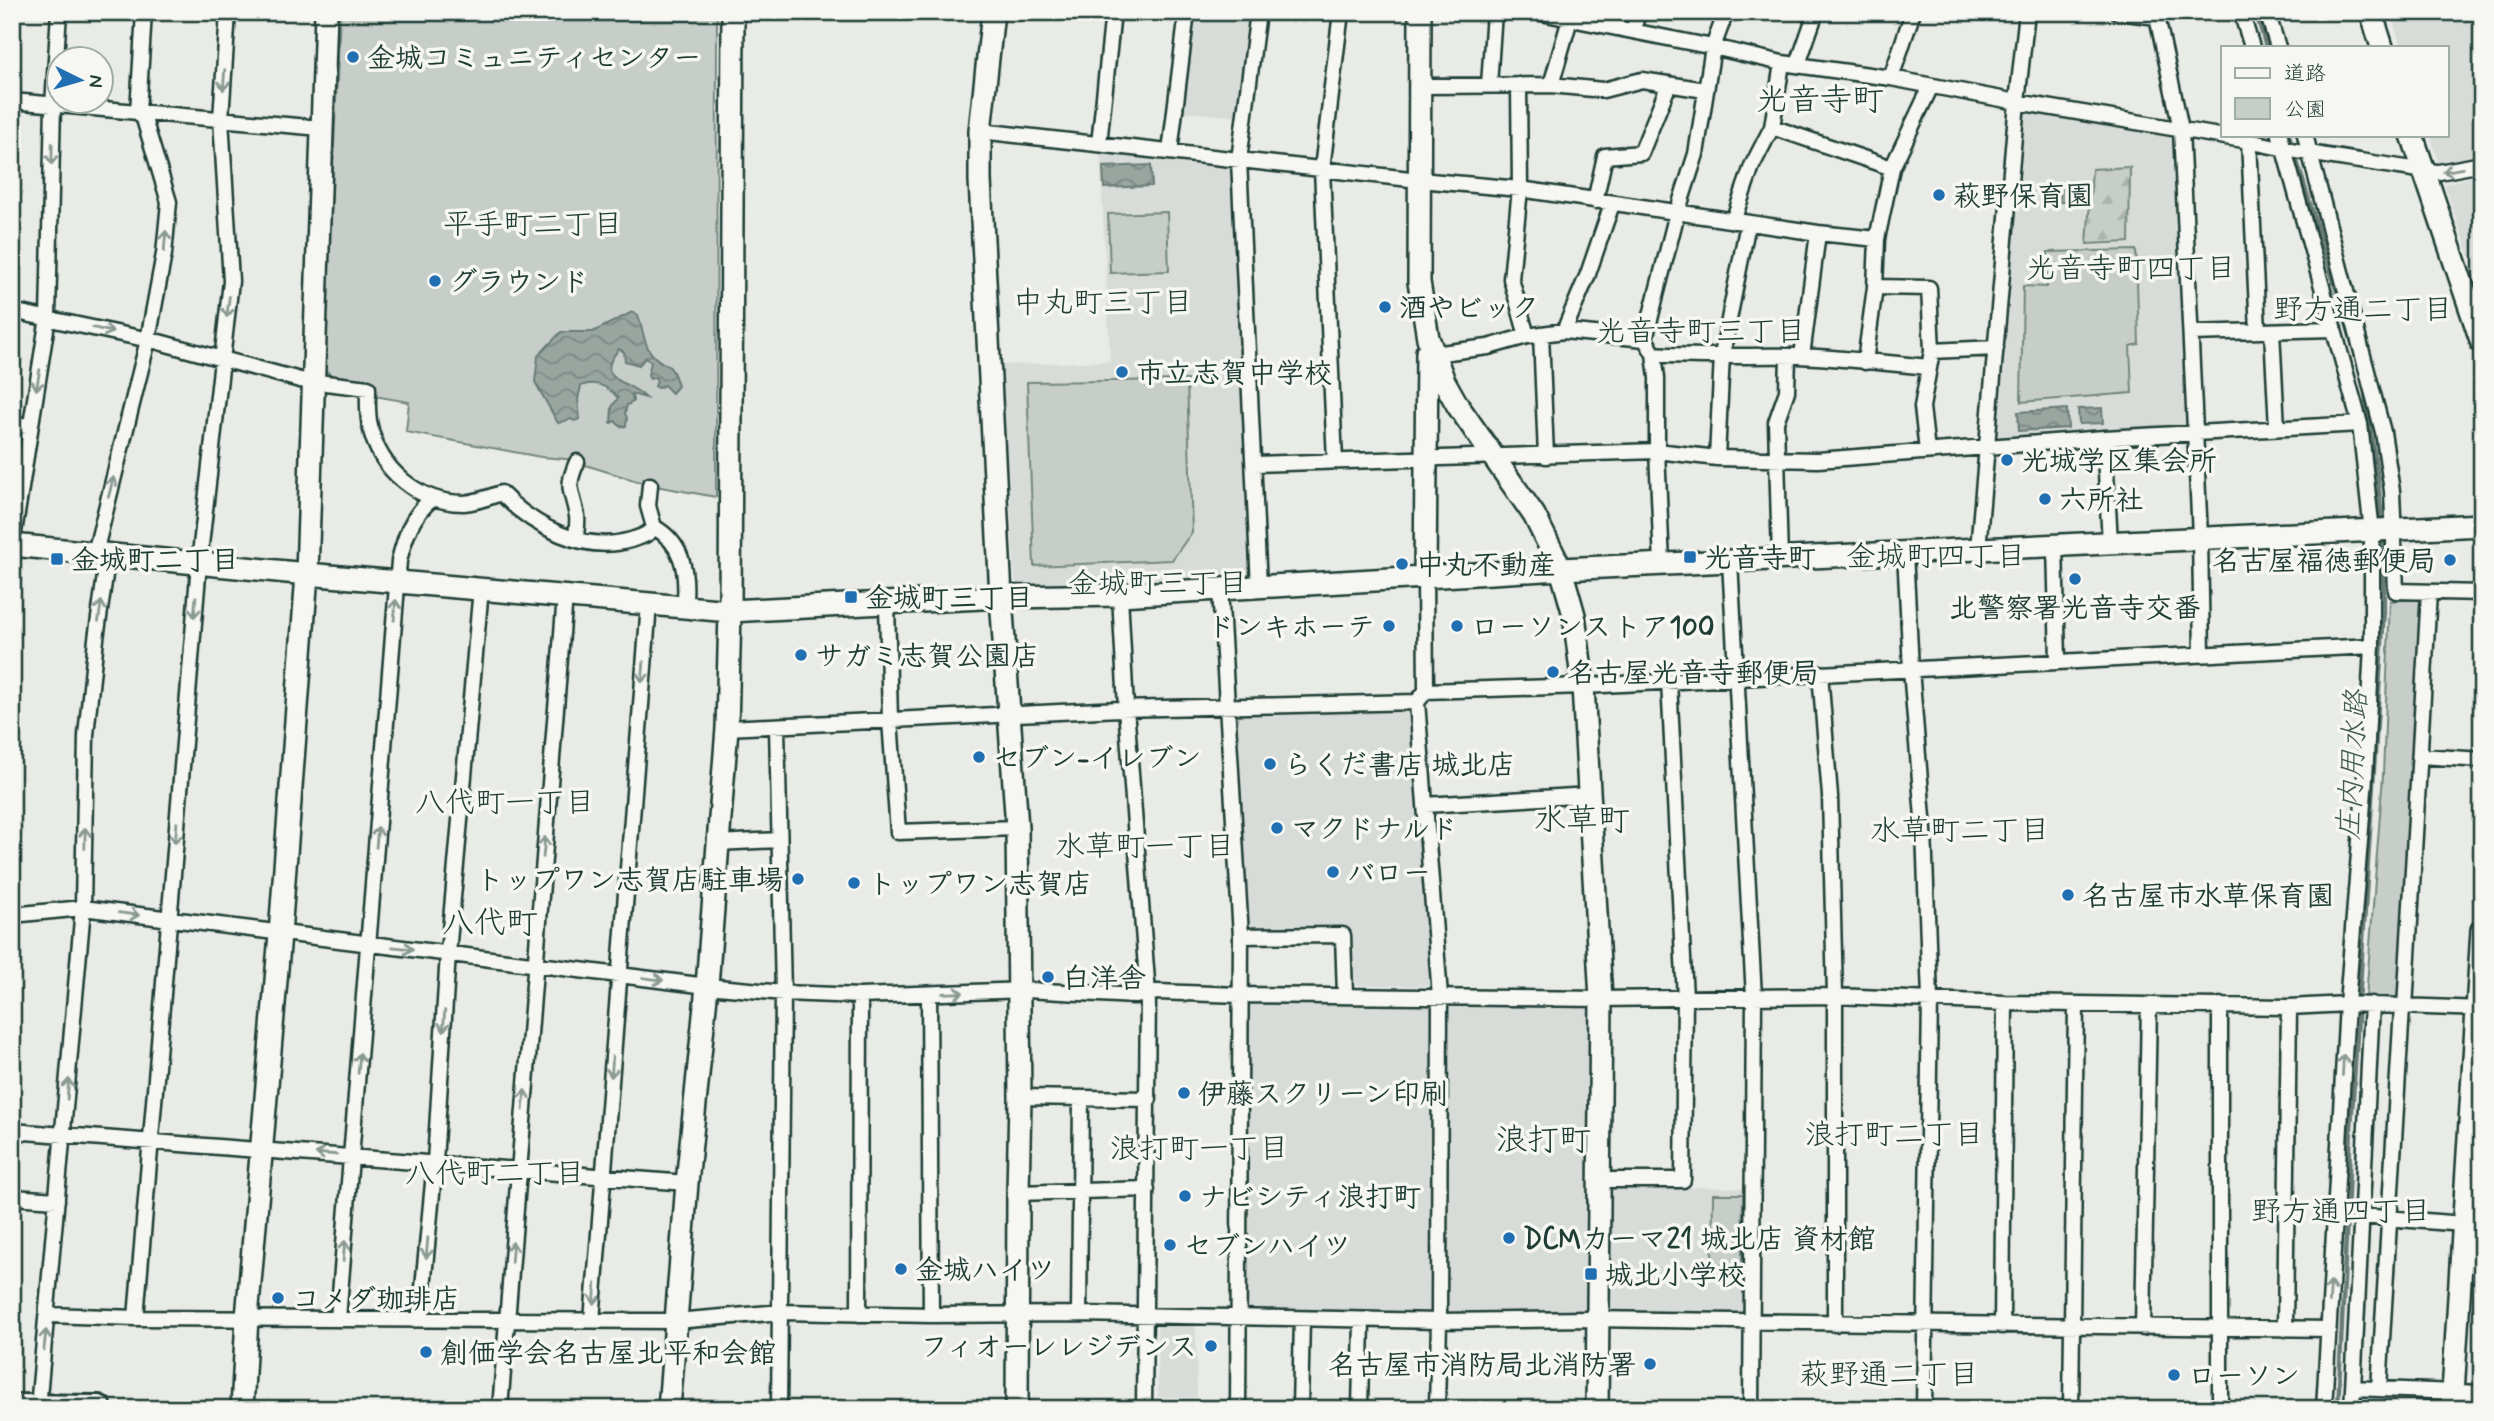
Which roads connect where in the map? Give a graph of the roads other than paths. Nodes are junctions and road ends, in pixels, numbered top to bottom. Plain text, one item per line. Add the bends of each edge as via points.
1 (59, 12) edge
2 (144, 12) edge
3 (228, 12) edge
4 (326, 12) edge
5 (733, 12) edge
6 (993, 12) edge
7 (1113, 12) edge
8 (1187, 12) edge
9 (1258, 12) edge
10 (1341, 12) edge
11 (1420, 12) edge
12 (1494, 12) edge
13 (1536, 12) edge
14 (1638, 12) edge
15 (1726, 12) edge
16 (1816, 12) edge
17 (1913, 12) edge
18 (2027, 12) edge
19 (2118, 12) edge
20 (2241, 12) edge
21 (2267, 12) edge
22 (2371, 12) edge
23 (1571, 15) edge
24 (2157, 15) edge
25 (1633, 31) junction
26 (57, 46) edge
27 (2252, 46) edge
28 (2278, 46) edge
29 (2382, 46) edge
30 (1713, 47) junction
31 (1782, 63) junction
32 (1798, 64) junction
33 (1891, 78) junction
34 (1669, 84) junction
35 (1489, 85) junction
36 (1519, 85) junction
37 (1551, 85) junction
38 (1419, 86) junction
39 (1930, 86) junction
40 (1705, 90) junction
41 (12, 102) edge
42 (2017, 102) junction
43 (46, 104) edge
44 (116, 110) edge
45 (138, 112) junction
46 (53, 116) edge
47 (221, 119) junction
48 (1772, 127) junction
49 (321, 128) junction
50 (2181, 129) junction
51 (980, 131) junction
52 (2281, 136) edge
53 (2305, 136) edge
54 (2412, 136) edge
55 (2249, 141) junction
56 (1099, 144) junction
57 (2298, 151) junction
58 (1170, 152) junction
59 (1239, 160) junction
60 (2482, 164) edge
61 (1892, 168) junction
62 (1322, 169) junction
63 (2424, 172) junction
64 (1419, 180) junction
65 (1520, 189) junction
66 (1595, 201) junction
67 (1612, 204) junction
68 (1677, 213) junction
69 (1741, 222) junction
70 (1818, 233) junction
71 (1877, 239) junction
72 (1875, 287) junction
73 (12, 311) edge
74 (48, 317) junction
75 (2334, 329) junction
76 (1564, 331) junction
77 (2265, 331) junction
78 (2191, 333) junction
79 (1534, 335) junction
80 (1645, 339) junction
81 (148, 340) junction
82 (2482, 342) edge
83 (1430, 346) junction
84 (1996, 348) junction
85 (1932, 351) junction
86 (1654, 354) junction
87 (1722, 355) junction
88 (1795, 356) junction
89 (221, 359) junction
90 (1865, 362) junction
91 (1929, 367) junction
92 (312, 382) junction
93 (12, 424) edge
94 (2360, 424) junction
95 (30, 426) junction
96 (2277, 428) junction
97 (2195, 433) junction
98 (2104, 438) junction
99 (1988, 448) junction
100 (1657, 451) junction
101 (1927, 451) junction
102 (1492, 455) junction
103 (1546, 456) junction
104 (1425, 458) junction
105 (1717, 458) junction
106 (1777, 460) junction
107 (577, 461) dead end
108 (1335, 461) junction
109 (1254, 464) junction
110 (650, 485) dead end
111 (433, 498) junction
112 (2482, 525) edge
113 (654, 527) junction
114 (2383, 531) junction
115 (2200, 537) junction
116 (576, 539) junction
117 (2110, 542) junction
118 (12, 545) edge
119 (2055, 546) junction
120 (1978, 549) junction
121 (1905, 552) junction
122 (102, 554) junction
123 (1780, 559) junction
124 (1730, 561) junction
125 (199, 563) junction
126 (1662, 564) junction
127 (1561, 569) junction
128 (307, 574) junction
129 (1425, 578) junction
130 (397, 580) junction
131 (1259, 587) junction
132 (481, 588) junction
133 (1220, 589) junction
134 (2429, 592) junction
135 (2482, 593) edge
136 (1120, 595) junction
137 (565, 596) junction
138 (1001, 597) junction
139 (685, 599) dead end
140 (649, 604) junction
141 (887, 604) junction
142 (730, 611) junction
143 (2372, 646) junction
144 (2202, 654) junction
145 (2058, 660) junction
146 (1911, 669) junction
147 (1820, 673) junction
148 (1736, 677) junction
149 (1668, 681) junction
150 (1583, 686) junction
151 (1422, 696) junction
152 (1229, 706) junction
153 (1126, 708) junction
154 (1010, 714) junction
155 (890, 720) junction
156 (777, 726) junction
157 (727, 728) junction
158 (2421, 756) junction
159 (2482, 760) edge
160 (1590, 795) junction
161 (1425, 805) junction
162 (1017, 828) junction
163 (779, 840) junction
164 (717, 842) junction
165 (83, 908) junction
166 (12, 915) edge
167 (169, 919) junction
168 (2482, 930) edge
169 (280, 934) junction
170 (1241, 936) junction
171 (368, 945) junction
172 (448, 953) junction
173 (535, 963) junction
174 (619, 974) junction
175 (707, 986) junction
176 (1018, 991) junction
177 (783, 993) junction
178 (929, 994) junction
179 (1148, 994) junction
180 (1240, 995) junction
181 (1345, 995) junction
182 (860, 996) junction
183 (1440, 996) junction
184 (1835, 996) junction
185 (1754, 997) junction
186 (1685, 998) junction
187 (1601, 999) junction
188 (1930, 999) junction
189 (2005, 1003) junction
190 (2076, 1004) junction
191 (2149, 1004) junction
192 (2360, 1004) junction
193 (2220, 1006) junction
194 (2289, 1007) junction
195 (2404, 1008) junction
196 (2479, 1009) edge
197 (1020, 1097) junction
198 (1081, 1099) junction
199 (1149, 1099) junction
200 (12, 1131) edge
201 (2476, 1133) edge
202 (64, 1135) junction
203 (150, 1142) junction
204 (261, 1150) junction
205 (351, 1156) junction
206 (435, 1162) junction
207 (518, 1168) junction
208 (603, 1177) junction
209 (1599, 1180) junction
210 (687, 1183) junction
211 (1147, 1189) junction
212 (1080, 1191) junction
213 (1017, 1193) junction
214 (12, 1197) edge
215 (57, 1200) junction
216 (2360, 1216) junction
217 (2389, 1219) junction
218 (2464, 1224) junction
219 (782, 1312) junction
220 (859, 1314) junction
221 (1018, 1314) junction
222 (1079, 1314) junction
223 (48, 1315) junction
224 (931, 1315) junction
225 (1145, 1315) junction
226 (1239, 1317) junction
227 (135, 1318) junction
228 (247, 1318) junction
229 (338, 1319) junction
230 (420, 1319) junction
231 (1302, 1319) junction
232 (1598, 1319) junction
233 (506, 1320) junction
234 (1362, 1320) junction
235 (593, 1321) junction
236 (676, 1321) junction
237 (1439, 1321) junction
238 (1753, 1321) junction
239 (1835, 1324) junction
240 (1927, 1325) junction
241 (2002, 1326) junction
242 (2071, 1327) junction
243 (2143, 1328) junction
244 (2218, 1328) junction
245 (2285, 1329) junction
246 (2328, 1329) junction
247 (2353, 1388) junction
248 (2379, 1389) junction
249 (2482, 1393) edge
250 (2453, 1400) edge
251 (12, 1408) edge
252 (38, 1408) edge
253 (98, 1409) edge
254 (242, 1409) edge
255 (500, 1409) edge
256 (669, 1409) edge
257 (779, 1409) edge
258 (1017, 1409) edge
259 (1144, 1409) edge
260 (1238, 1409) edge
261 (1300, 1409) edge
262 (1360, 1409) edge
263 (1437, 1409) edge
264 (1597, 1409) edge
265 (1751, 1409) edge
266 (1924, 1409) edge
267 (2071, 1409) edge
268 (2220, 1409) edge
269 (2324, 1409) edge
270 (2352, 1409) edge

1 - 26 street
2 - 45 street
3 -> 47 street
4 - 49 street
5 - 142 street
6 - 51 street
7 - 56 street
8 - 58 street
9 - 59 street
10 - 62 street
11 - 38 street
12 - 35 street
13 - 23 street
14 - 25 street
15 - 30 street
16 - 32 street
17 - 33 street
18 - 42 street
19 - 24 street
20 - 27 street
21 - 28 street
22 - 29 street
23 - 25 street
23 - 37 street
24 - 50 street
25 - 30 street
30 - 31 street
30 - 40 street
31 - 32 street
31 - 48 street
32 - 33 street
33 - 39 street
34 - 37 street via 1642,79 1602,90
34 - 40 street
34 - 66 street via 1641,153 1605,156
35 - 36 street
35 - 38 street
36 - 37 street
36 - 65 street
38 - 64 street
39 - 42 street
39 - 61 street
40 - 68 street via 1696,154
41 - 43 street
42 - 50 street
42 - 84 street
44 - 45 street
45 - 47 street
81 -> 45 street via 169,202
46 -> 74 street
47 - 49 street
47 -> 89 street via 231,281
48 - 61 street
48 - 69 street via 1752,166
49 - 92 street
50 - 55 street
50 - 78 street
51 - 56 street
51 - 138 street
52 - 57 street
53 - 57 street
54 - 63 street
55 - 57 street
55 - 77 street
56 - 58 street
57 - 63 street
57 - 75 street
57 - 114 street via 2383,432 2392,491
58 - 59 street
59 - 62 street
59 - 109 street
60 -> 63 street
61 - 71 street
62 - 64 street
62 - 108 street
63 - 82 street
64 - 65 street
64 - 83 street via 1419,282
65 - 66 street
65 - 79 street via 1511,279
66 - 67 street
67 - 68 street
67 - 76 street
68 - 69 street
68 - 80 street
69 - 70 street
69 - 87 street
70 - 71 street
70 - 88 street
71 - 72 street
72 - 85 street via 1929,288
72 - 90 street
73 - 74 street
74 -> 81 street
74 -> 95 street
75 - 77 street
75 - 94 street
76 - 79 street
76 - 80 street
77 - 78 street
77 - 96 street
78 - 97 street
79 - 83 street via 1488,347
79 - 103 street
80 - 86 street
81 - 89 street
122 -> 81 street
83 - 102 street via 1458,406
83 - 104 street
84 - 85 street
84 - 99 street
85 - 91 street
86 - 87 street
86 - 100 street
87 - 88 street
87 - 105 street
88 - 90 street
88 - 106 street via 1776,422
89 - 92 street
89 - 125 street
90 - 91 street
91 - 101 street via 1922,407
92 - 111 street via 368,388 370,428 384,462 398,477
92 - 128 street
93 - 95 street
94 - 96 street
94 - 114 street
95 - 118 street
96 - 97 street
97 - 98 street
97 - 115 street
98 - 99 street
98 - 117 street
99 - 101 street
99 - 120 street
100 - 103 street
100 - 105 street
100 - 126 street
101 - 106 street
102 - 103 street
102 - 104 street
102 - 127 street via 1534,515
104 - 108 street
104 - 129 street
105 - 106 street
106 - 123 street
107 - 116 street via 569,493 578,518
108 - 109 street
109 - 131 street
110 - 113 street via 648,506
111 - 116 street via 464,503 501,493 531,520
111 - 130 street via 405,536
112 - 114 street
113 - 116 street via 650,533 626,541 605,544
113 - 139 street via 668,535 679,552
114 - 115 street
114 - 134 street via 2396,591
114 - 143 street
115 - 117 street
115 - 144 street
117 - 119 street
118 - 122 street
119 - 120 street
119 - 145 street
120 - 121 street
121 - 123 street
121 - 146 street
122 - 125 street
165 -> 122 street via 86,735
123 - 124 street
124 - 126 street
124 - 148 street
125 - 128 street
125 -> 167 street
126 - 127 street
127 - 129 street
127 - 150 street via 1574,615
128 - 130 street
128 - 169 street
129 - 131 street
129 - 151 street
130 - 132 street
171 -> 130 street
131 - 133 street
132 - 137 street
132 - 172 street
133 - 136 street
133 - 152 street
134 - 135 street
134 - 158 street
136 - 138 street
136 - 153 street
137 - 140 street
173 -> 137 street
138 - 141 street
138 - 154 street
140 - 142 street
140 -> 174 street
141 - 142 street
141 - 155 street
142 - 157 street
143 - 144 street
143 - 192 street
144 - 145 street
145 - 146 street
146 - 147 street
146 - 188 street via 1924,831
147 - 148 street
147 - 184 street via 1830,796
148 - 149 street
148 - 185 street
149 - 150 street
149 - 186 street
150 - 151 street
150 - 160 street
151 - 152 street
151 - 161 street
152 - 153 street
152 - 170 street
153 - 154 street
153 - 179 street
154 - 155 street
154 - 162 street
155 - 156 street
155 - 162 street via 898,832
156 - 157 street
156 - 163 street
157 - 164 street
158 - 159 street
158 - 195 street
160 - 161 street
160 - 187 street
161 - 183 street
162 - 176 street
163 - 164 street
163 - 177 street
164 - 175 street
165 - 166 street
165 -> 167 street
202 -> 165 street
167 - 169 street
167 - 203 street
168 - 196 street
169 - 171 street
169 - 204 street
170 - 180 street
170 - 181 street via 1343,935
171 -> 172 street
205 -> 171 street
172 - 173 street
172 -> 206 street
173 - 174 street
207 -> 173 street
174 -> 175 street
174 -> 208 street
175 - 177 street
175 - 210 street
178 -> 176 street
176 - 179 street
176 - 197 street
177 - 182 street
177 - 219 street
178 - 182 street
178 - 224 street
179 - 180 street
179 - 199 street
180 - 181 street
180 - 226 street
181 - 183 street
182 - 220 street
183 - 187 street
183 - 237 street
184 - 185 street
184 - 188 street
184 - 239 street
185 - 186 street
185 - 238 street
186 - 187 street
186 - 209 street via 1683,1180
187 - 209 street
188 - 189 street
188 - 240 street
189 - 190 street
189 - 241 street
190 - 191 street
190 - 242 street
191 - 193 street
191 - 243 street
192 - 194 street
192 - 195 street
192 - 216 street
246 -> 192 street
193 - 194 street
193 - 244 street
194 - 245 street
195 - 196 street
195 - 217 street
196 - 201 street
197 - 198 street
197 - 213 street
198 - 199 street
198 - 212 street
199 - 211 street
200 - 202 street
201 - 218 street
202 - 203 street
202 - 215 street
203 - 204 street
203 - 227 street
205 -> 204 street
204 - 228 street
205 - 206 street
229 -> 205 street
206 - 207 street
206 -> 230 street
207 - 208 street
233 -> 207 street
208 - 210 street
208 -> 235 street
209 - 232 street
210 - 236 street
211 - 212 street
211 - 225 street
212 - 213 street
212 - 222 street
213 - 221 street
214 - 215 street
215 - 223 street
216 - 217 street
216 - 247 street
217 - 218 street
217 - 248 street
218 - 250 street
219 - 220 street
219 - 236 street
219 - 257 street
220 - 224 street
221 - 222 street
221 - 224 street
221 - 258 street
222 - 225 street
223 - 227 street
252 -> 223 street
225 - 226 street
225 - 259 street
226 - 231 street
226 - 260 street
227 - 228 street
228 - 229 street
228 - 254 street
229 - 230 street
230 - 233 street
231 - 234 street
231 - 261 street
232 - 237 street
232 - 238 street
232 - 264 street
233 - 235 street
233 - 255 street
234 - 237 street
234 - 262 street
235 - 236 street
236 - 256 street
237 - 263 street
238 - 239 street
238 - 265 street
239 - 240 street
240 - 241 street
240 - 266 street
241 - 242 street
242 - 243 street
242 - 267 street
243 - 244 street
244 - 245 street
244 - 268 street
245 - 246 street
246 - 269 street
247 - 248 street
247 - 270 street
248 - 250 street
249 - 250 street
251 - 252 highway
252 - 253 highway

